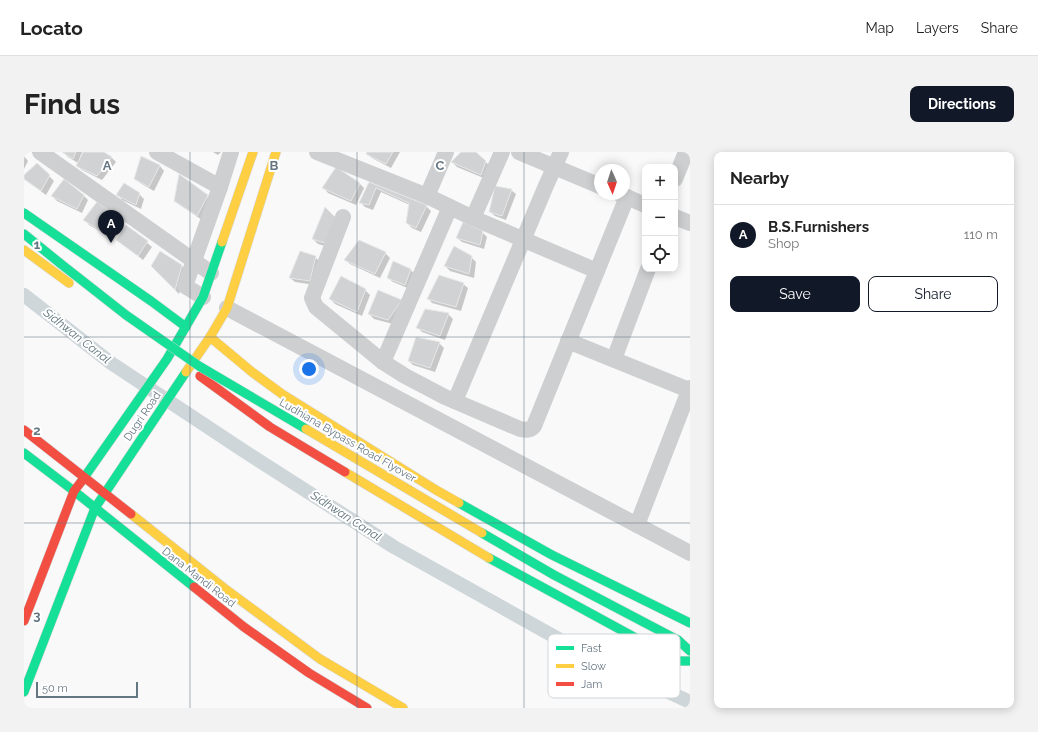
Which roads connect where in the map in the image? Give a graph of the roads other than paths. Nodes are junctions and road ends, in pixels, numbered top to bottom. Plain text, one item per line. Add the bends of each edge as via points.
1 (40, 152) edge
2 (157, 152) edge
3 (232, 152) edge
4 (253, 152) edge
5 (276, 152) edge
6 (317, 152) edge
7 (446, 152) edge
8 (502, 152) edge
9 (519, 152) edge
10 (561, 152) edge
11 (686, 152) edge
12 (554, 167) junction
13 (678, 172) edge
14 (594, 184) edge
15 (220, 187) junction
16 (427, 196) junction
17 (630, 199) edge
18 (622, 200) edge
19 (642, 204) edge
20 (450, 207) junction
21 (24, 213) edge
22 (343, 217) dead end
23 (473, 218) junction
24 (678, 218) edge
25 (690, 223) edge
26 (24, 234) edge
27 (524, 239) junction
28 (24, 250) edge
29 (194, 260) junction
30 (597, 271) junction
31 (647, 272) edge
32 (211, 273) junction
33 (74, 287) dead end
34 (87, 296) dead end
35 (203, 297) junction
36 (227, 308) junction
37 (186, 327) junction
38 (210, 337) junction
39 (568, 341) junction
40 (168, 357) junction
41 (614, 359) junction
42 (383, 362) junction
43 (187, 370) junction
44 (690, 389) edge
45 (456, 401) junction
46 (24, 430) edge
47 (24, 453) edge
48 (84, 477) junction
49 (74, 491) junction
50 (104, 493) junction
51 (95, 508) junction
52 (636, 525) junction
53 (690, 553) edge
54 (24, 621) edge
55 (690, 624) edge
56 (629, 634) edge
57 (667, 634) edge
58 (680, 639) edge
59 (690, 641) edge
60 (680, 642) edge
61 (690, 651) edge
62 (25, 687) edge
63 (367, 708) edge
64 (403, 708) edge

1 - 29 street
2 - 15 street
3 - 15 street
4 - 32 main road, Dugri Road
5 - 36 main road, Dugri Road
6 - 16 street
7 - 16 street
8 - 23 street
9 - 12 street
10 - 12 street
11 - 13 street
12 - 14 street
12 - 27 street
15 - 29 street
16 - 20 street
17 - 19 street
18 - 30 street
20 - 23 street
20 - 42 street
21 - 37 main road
22 - 42 street via 312,298 321,312
23 - 27 street
24 - 25 street
26 - 57 main road, Ludhiana Bypass Road Flyover, bridge via 126,315 199,366 554,575
27 - 30 street
27 - 45 street
28 - 33 main road
29 - 32 street
29 - 35 street via 185,286
30 - 39 street
31 - 41 street
32 - 35 main road, Dugri Road
34 - 40 main road
35 - 37 main road, Dugri Road
36 - 38 main road, Dugri Road
36 - 52 street
37 - 40 main road, Dugri Road
38 - 43 main road, Dugri Road
38 - 55 main road via 282,394 436,490 552,555
39 - 41 street
39 - 45 street via 532,429 520,429
40 - 43 main road
40 - 48 main road, Dugri Road
41 - 44 street
42 - 45 street
43 - 50 main road, Dugri Road
43 - 56 main road via 270,427 466,545
44 - 52 street
46 - 48 main road
47 - 49 main road, Dana Mandi Road
48 - 49 main road, Dugri Road
48 - 50 main road
49 - 51 main road, Dana Mandi Road
49 - 54 main road, Dugri Road
50 - 51 main road, Dugri Road
50 - 64 main road via 224,588 320,659
51 - 62 main road, Dugri Road
51 - 63 main road, Dana Mandi Road via 244,627 309,673
52 - 53 street
58 - 59 main road, Ludhiana Bypass Road Flyover
60 - 61 main road, Ludhiana Bypass Road Flyover

